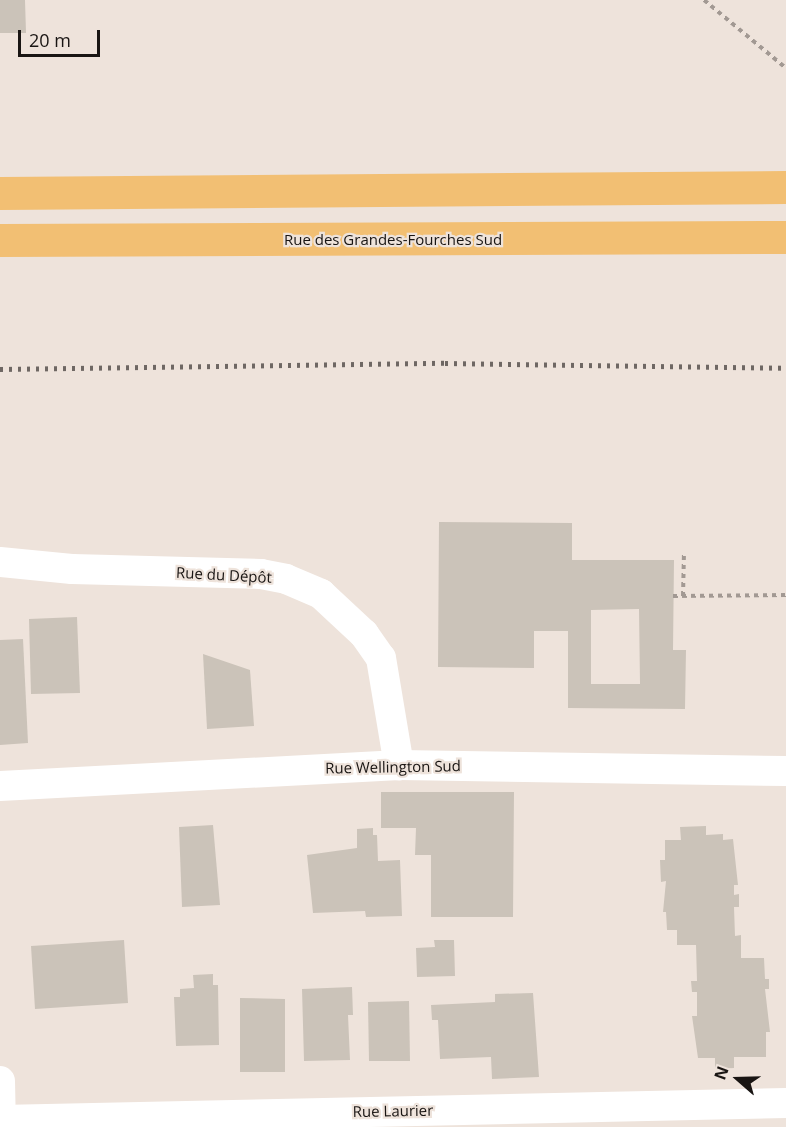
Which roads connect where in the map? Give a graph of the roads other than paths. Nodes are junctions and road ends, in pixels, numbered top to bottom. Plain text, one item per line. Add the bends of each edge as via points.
1 (786, 187) edge
2 (0, 193) edge
3 (786, 237) edge
4 (0, 240) edge
5 (0, 562) edge
6 (399, 765) junction
7 (786, 771) edge
8 (0, 786) edge
9 (0, 1081) edge
10 (786, 1103) edge
11 (0, 1120) edge
12 (0, 1127) edge

1 - 2 main road
3 - 4 main road, Rue des Grandes-Fourches Sud
5 - 6 street, Rue du Dépôt via 72,569 261,574 321,594 364,634 381,658
6 - 7 street, Rue Wellington Sud
6 - 8 street, Rue Wellington Sud
9 - 11 street
10 - 11 street, Rue Laurier
11 - 12 street

